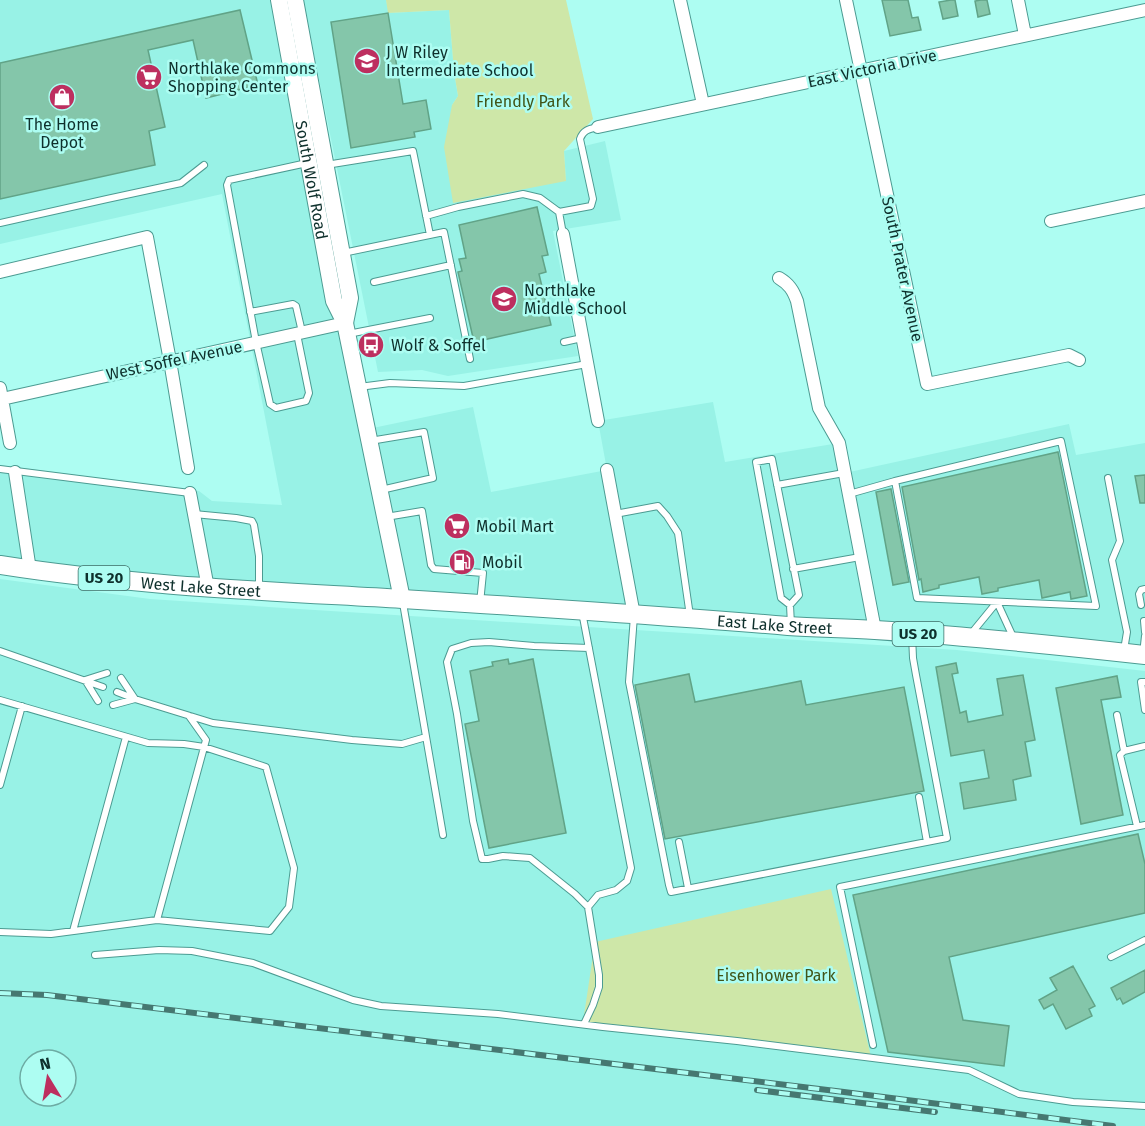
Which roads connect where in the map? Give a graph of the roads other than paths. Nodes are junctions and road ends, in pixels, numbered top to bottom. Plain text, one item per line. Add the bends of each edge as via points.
1 (279, 0) edge
2 (295, 0) edge
3 (680, 0) edge
4 (846, 0) edge
5 (1018, 0) edge
6 (1145, 9) edge
7 (1025, 35) junction
8 (861, 70) junction
9 (703, 104) junction
10 (598, 127) joint
11 (309, 163) junction
12 (204, 165) dead end
13 (326, 165) junction
14 (1145, 201) edge
15 (559, 212) junction
16 (426, 216) junction
17 (1051, 221) dead end
18 (0, 223) edge
19 (563, 234) joint
20 (430, 235) junction
21 (342, 253) junction
22 (451, 265) junction
23 (0, 272) edge
24 (779, 278) dead end
25 (374, 282) dead end
26 (250, 312) junction
27 (430, 318) dead end
28 (347, 328) junction
29 (300, 333) junction
30 (582, 338) junction
31 (256, 342) junction
32 (564, 342) dead end
33 (471, 359) dead end
34 (1079, 360) dead end
35 (170, 361) junction
36 (587, 364) junction
37 (359, 387) junction
38 (1, 393) edge
39 (598, 422) dead end
40 (370, 441) junction
41 (10, 443) dead end
42 (188, 468) dead end
43 (0, 469) edge
44 (607, 470) dead end
45 (15, 472) junction
46 (844, 473) junction
47 (1108, 478) dead end
48 (895, 481) junction
49 (777, 485) junction
50 (380, 491) junction
51 (190, 493) joint
52 (848, 494) junction
53 (194, 514) junction
54 (615, 514) junction
55 (386, 517) junction
56 (861, 557) junction
57 (0, 565) edge
58 (793, 569) junction
59 (30, 570) junction
60 (208, 588) junction
61 (1145, 589) edge
62 (259, 591) junction
63 (402, 599) junction
64 (997, 602) junction
65 (480, 604) junction
66 (790, 605) junction
67 (1141, 605) dead end
68 (582, 611) junction
69 (634, 615) junction
70 (690, 617) junction
71 (1144, 621) edge
72 (791, 626) junction
73 (875, 630) junction
74 (912, 633) junction
75 (1145, 634) edge
76 (967, 638) junction
77 (1016, 642) junction
78 (589, 648) junction
79 (0, 651) edge
80 (1123, 653) junction
81 (1144, 655) edge
82 (106, 673) dead end
83 (121, 678) dead end
84 (85, 680) junction
85 (1145, 682) edge
86 (103, 687) dead end
87 (117, 692) dead end
88 (135, 699) junction
89 (0, 700) edge
90 (98, 701) dead end
91 (112, 705) dead end
92 (22, 706) junction
93 (1145, 710) edge
94 (1117, 715) dead end
95 (189, 716) junction
96 (126, 737) junction
97 (426, 737) junction
98 (1145, 746) edge
99 (204, 747) junction
100 (1124, 751) junction
101 (0, 785) edge
102 (919, 797) dead end
103 (1145, 825) edge
104 (1137, 826) junction
105 (443, 835) dead end
106 (679, 842) dead end
107 (927, 842) junction
108 (688, 888) junction
109 (588, 907) junction
110 (157, 920) junction
111 (73, 931) junction
112 (0, 932) edge
113 (1145, 940) edge
114 (95, 955) dead end
115 (1111, 957) dead end
116 (584, 1024) junction
117 (873, 1045) dead end
118 (1145, 1106) edge

1 - 11 main road, South Wolf Road
2 - 13 main road, South Wolf Road
3 - 9 street
4 - 8 street, South Prater Avenue
5 - 7 street
6 - 7 street, East Victoria Drive
7 - 8 street, East Victoria Drive
8 - 9 street, East Victoria Drive
8 - 34 street, South Prater Avenue via 927,384 1069,355
9 - 10 street, East Victoria Drive
10 - 15 lane via 588,129 580,139 591,206
11 - 26 lane via 229,180 227,185
11 - 28 main road, South Wolf Road via 334,301
12 - 18 lane via 181,183
13 - 16 lane via 412,151
13 - 21 main road, South Wolf Road
14 - 17 street
15 - 16 lane via 540,198 523,194
15 - 19 lane
16 - 20 lane
19 - 30 street
20 - 21 lane
20 - 22 lane via 444,232
21 - 28 main road, South Wolf Road via 350,298
22 - 25 lane
22 - 33 lane
23 - 35 street via 147,237
24 - 46 street via 794,292 819,408 838,443
26 - 29 lane via 293,304
26 - 31 lane
27 - 28 lane
28 - 29 street, West Soffel Avenue
28 - 37 main road, South Wolf Road
29 - 31 street, West Soffel Avenue
29 - 31 lane via 309,393 306,401 276,408 270,404
30 - 32 lane
30 - 36 street
31 - 35 street, West Soffel Avenue
35 - 38 street, West Soffel Avenue
35 - 42 street
36 - 37 lane via 464,386 390,383
36 - 39 street
37 - 40 main road, South Wolf Road
38 - 41 street
40 - 50 main road, South Wolf Road
40 - 50 lane via 424,432 433,478
43 - 45 lane
44 - 54 street
45 - 51 lane
45 - 59 street
46 - 49 lane
46 - 52 street
47 - 80 lane via 1120,541 1112,560 1127,632
48 - 52 lane
48 - 64 lane via 917,598
48 - 64 lane via 1061,441 1096,606
49 - 58 lane
49 - 66 lane via 772,459 756,462 781,598
50 - 55 main road, South Wolf Road
51 - 53 street
52 - 56 street
53 - 60 street
53 - 62 lane via 252,521 259,556
54 - 69 street
54 - 70 lane via 658,506 667,516 678,533
55 - 63 main road, South Wolf Road
55 - 65 lane via 422,511 431,566 483,573
56 - 58 lane
56 - 73 street
57 - 59 main road, West Lake Street / US 20
58 - 66 lane via 799,595
59 - 60 main road, West Lake Street / US 20
60 - 62 main road, West Lake Street / US 20
61 - 67 lane via 1139,594
62 - 63 main road, West Lake Street / US 20
63 - 65 main road, East Lake Street / US 20
63 - 97 lane
64 - 76 lane
64 - 77 lane
65 - 68 main road, East Lake Street / US 20
66 - 72 lane
68 - 69 main road, East Lake Street / US 20
68 - 78 lane
69 - 70 main road, East Lake Street / US 20
69 - 108 lane via 629,682 660,840 671,891
70 - 72 main road, East Lake Street / US 20
71 - 75 lane
72 - 73 main road, East Lake Street / US 20
73 - 74 main road, East Lake Street / US 20
74 - 76 main road, East Lake Street / US 20
74 - 107 lane via 913,658 947,838
75 - 81 lane
76 - 77 main road, East Lake Street / US 20
77 - 80 main road, East Lake Street / US 20
78 - 109 lane via 631,868 627,881 598,896
78 - 109 lane via 471,643 452,649 447,662 482,859 530,858
79 - 84 lane
80 - 81 main road, East Lake Street / US 20
82 - 84 lane
83 - 88 lane
84 - 86 lane
84 - 90 lane
85 - 93 lane
87 - 88 lane
88 - 91 lane
88 - 95 lane
89 - 92 lane
92 - 96 lane
92 - 101 lane
94 - 100 lane
95 - 97 lane via 213,723 352,740 402,744
95 - 99 lane via 206,740
96 - 99 lane via 148,743
96 - 111 lane
97 - 105 lane
98 - 100 lane
99 - 110 lane
99 - 110 lane via 266,767 294,868 290,907 270,931
100 - 104 lane via 1120,755
102 - 107 lane
103 - 104 lane
104 - 117 lane via 840,887
106 - 108 lane
107 - 108 lane
109 - 116 lane via 599,987
110 - 111 lane
111 - 112 lane
113 - 115 lane
114 - 116 lane via 192,951 253,963 313,987 381,1006
116 - 118 lane via 969,1070 1019,1094

